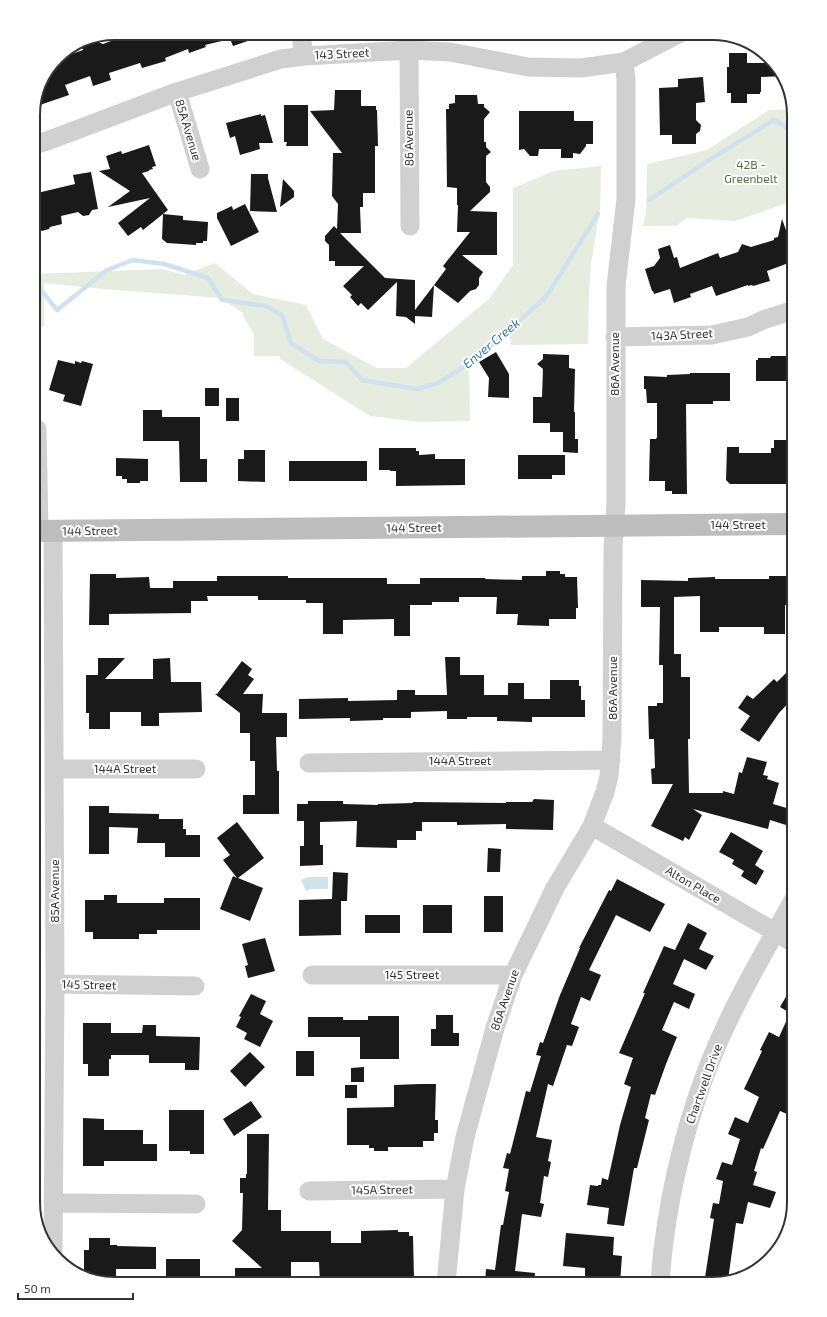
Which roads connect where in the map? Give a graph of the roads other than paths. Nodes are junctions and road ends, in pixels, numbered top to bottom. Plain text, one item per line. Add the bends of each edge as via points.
1 (302, 40) edge
2 (666, 40) edge
3 (409, 50) junction
4 (305, 56) junction
5 (624, 62) junction
6 (177, 92) junction
7 (40, 143) edge
8 (200, 169) dead end
9 (410, 226) dead end
10 (787, 312) edge
11 (615, 337) junction
12 (40, 490) edge
13 (787, 524) edge
14 (614, 526) junction
15 (42, 531) edge
16 (611, 760) junction
17 (309, 763) dead end
18 (54, 769) junction
19 (196, 769) dead end
20 (592, 826) junction
21 (787, 912) edge
22 (775, 933) junction
23 (787, 940) edge
24 (312, 975) dead end
25 (512, 975) junction
26 (55, 984) junction
27 (195, 986) dead end
28 (455, 1189) junction
29 (309, 1191) dead end
30 (54, 1203) junction
31 (196, 1204) dead end
32 (53, 1244) edge
33 (447, 1277) edge
34 (661, 1277) edge

1 - 4 street
2 - 5 street, 143 Street
3 - 4 street, 143 Street
3 - 5 street, 143 Street via 450,52 528,67 555,69
3 - 9 street, 86 Avenue
4 - 6 street, 143 Street via 259,65
5 - 11 street, 86A Avenue via 626,200 617,269
6 - 7 street, 143 Street
6 - 8 street, 85A Avenue
10 - 11 street, 143A Street via 748,327 712,335
11 - 14 street, 86A Avenue
12 - 15 street, 85A Avenue
13 - 14 main road, 144 Street
14 - 15 main road, 144 Street
14 - 16 street, 86A Avenue
15 - 18 street, 85A Avenue
16 - 17 street, 144A Street
16 - 20 street, 86A Avenue via 605,792
18 - 19 street, 144A Street
18 - 26 street, 85A Avenue
20 - 22 street, Alton Place
20 - 25 street, 86A Avenue via 555,888
21 - 22 street, Chartwell Drive
22 - 23 street, Alton Place
22 - 34 street, Chartwell Drive via 739,1000 705,1075 675,1183 664,1241
24 - 25 street, 145 Street
25 - 28 street, 86A Avenue via 471,1111
26 - 27 street, 145 Street
26 - 30 street, 85A Avenue
28 - 29 street, 145A Street
28 - 33 street, 86A Avenue
30 - 31 street
30 - 32 street, 85A Avenue

